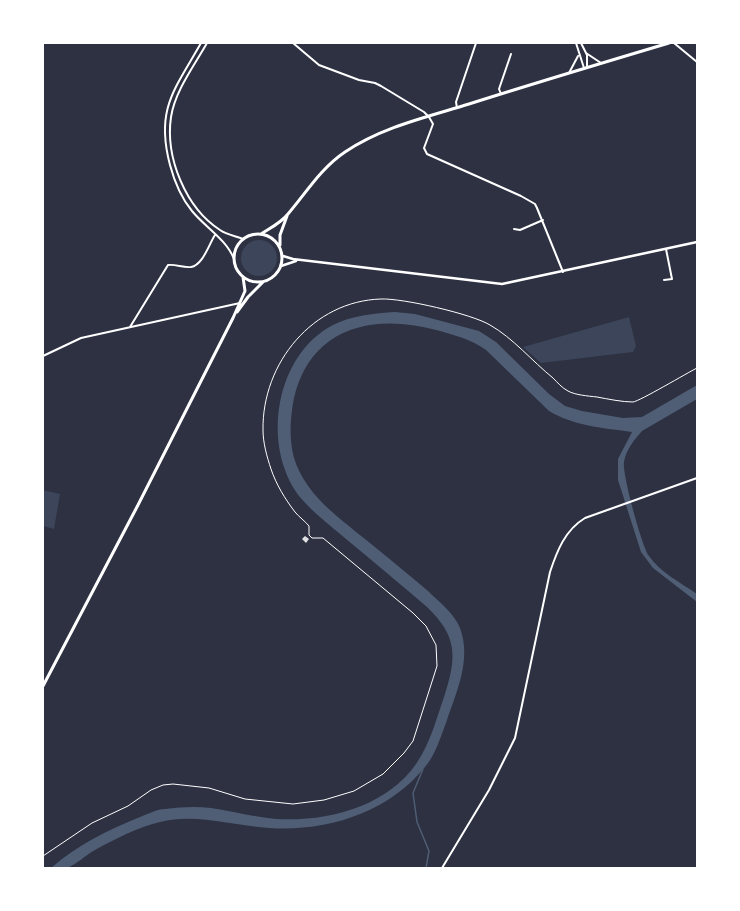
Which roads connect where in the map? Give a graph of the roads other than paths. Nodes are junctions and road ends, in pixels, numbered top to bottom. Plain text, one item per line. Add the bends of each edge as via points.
1 (201, 43) edge
2 (207, 43) edge
3 (293, 43) edge
4 (476, 43) edge
5 (576, 43) edge
6 (581, 43) edge
7 (669, 43) edge
8 (674, 43) edge
9 (586, 53) junction
10 (511, 54) dead end
11 (579, 55) junction
12 (697, 62) edge
13 (602, 63) junction
14 (586, 68) junction
15 (568, 73) junction
16 (501, 94) junction
17 (458, 108) junction
18 (429, 117) junction
19 (288, 215) junction
20 (543, 220) junction
21 (514, 229) dead end
22 (216, 234) junction
23 (261, 234) junction
24 (243, 239) junction
25 (697, 242) edge
26 (280, 248) junction
27 (666, 249) junction
28 (283, 256) junction
29 (234, 259) junction
30 (301, 260) junction
31 (282, 266) junction
32 (563, 272) junction
33 (243, 277) junction
34 (664, 280) dead end
35 (263, 282) junction
36 (240, 303) junction
37 (233, 318) junction
38 (130, 327) junction
39 (43, 356) edge
40 (697, 478) edge
41 (43, 686) edge
42 (442, 868) edge

1 - 22 street via 171,96 164,120 164,144 172,174 191,210
2 - 24 street via 183,86 171,116 170,141 180,179 189,197 205,218 221,231
3 - 18 street via 319,65 359,80 375,83
4 - 17 street via 456,102
5 - 11 street
6 - 9 street
7 - 13 main road
8 - 12 street
9 - 13 street
9 - 14 street
10 - 16 street via 499,89
11 - 14 street
11 - 15 street
13 - 14 main road
14 - 15 main road
15 - 16 main road
16 - 17 main road
17 - 18 main road
18 - 19 main road via 368,138 344,152 314,180
18 - 20 street via 433,124 424,152 535,204
19 - 23 main road
19 - 26 main road via 280,235
20 - 21 street via 520,230
20 - 32 street
22 - 29 street via 231,250
22 - 38 street via 202,259 196,264 191,267 168,265
23 - 24 main road
23 - 26 main road via 269,236
24 - 29 main road via 235,251
25 - 27 street
26 - 28 main road
27 - 32 street
27 - 34 street via 672,278
28 - 30 street
28 - 31 main road
29 - 33 main road via 238,272
30 - 31 street
30 - 32 street via 496,284
31 - 35 main road via 274,276
33 - 35 main road
33 - 36 main road via 245,291
35 - 37 main road
36 - 37 main road
36 - 38 street
37 - 41 main road
38 - 39 street via 81,338
40 - 42 street via 576,523 559,547 550,572 515,738 489,790

